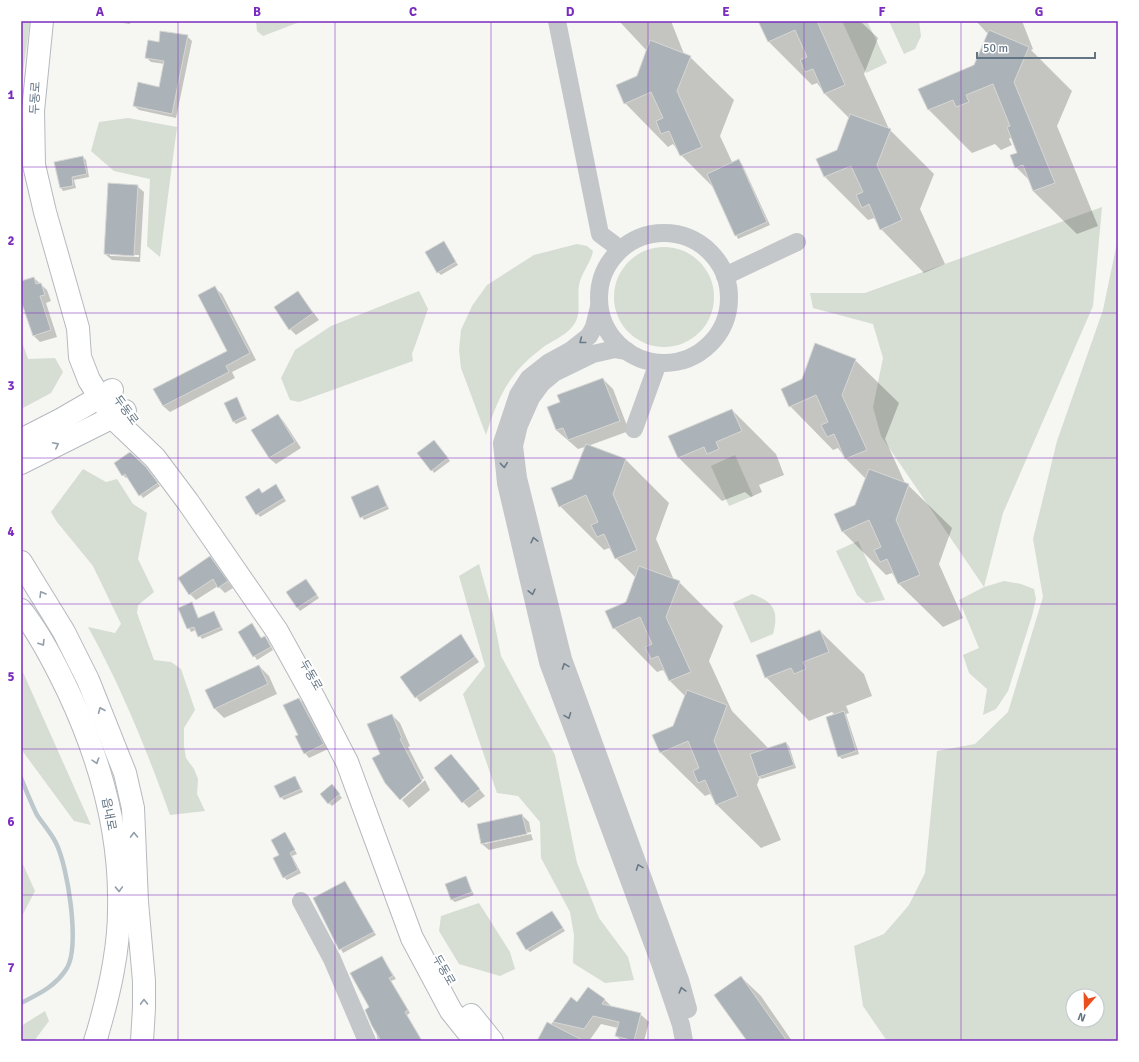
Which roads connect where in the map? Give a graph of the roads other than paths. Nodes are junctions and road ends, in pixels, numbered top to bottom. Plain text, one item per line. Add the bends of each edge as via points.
1 (42, 21) edge
2 (556, 21) edge
3 (797, 242) dead end
4 (620, 249) junction
5 (725, 276) junction
6 (599, 307) junction
7 (626, 351) junction
8 (658, 363) junction
9 (100, 389) junction
10 (115, 421) junction
11 (634, 430) dead end
12 (21, 440) edge
13 (21, 463) edge
14 (23, 563) edge
15 (21, 610) edge
16 (301, 900) dead end
17 (137, 902) junction
18 (99, 1039) edge
19 (142, 1041) edge
20 (367, 1041) edge
21 (475, 1041) edge
22 (492, 1041) edge
23 (684, 1041) edge
24 (695, 1041) edge

1 - 9 street, 두동로 via 34,111 34,165 79,337 80,357
2 - 4 street via 600,234
3 - 5 street
4 - 5 street via 638,238 659,233 680,235 699,244 715,258
4 - 6 street via 607,266 600,286
5 - 8 street via 729,298 726,319 715,338 699,352 679,361
6 - 7 street via 613,339
6 -> 23 street via 594,328 589,336 529,378 518,395 502,443 506,483 548,662 660,963
7 - 8 street via 641,359
24 -> 7 street via 680,980 563,659 518,478 514,446 519,425 531,398 542,383 554,373 593,354 615,349
8 - 11 street
9 - 10 street, 두동로
9 - 12 street via 79,409
13 -> 10 street
10 - 21 street, 두동로 via 155,458 277,631 347,762 412,938 451,1011
10 - 22 street, 두동로 via 188,486 283,627 359,765 424,936 464,1005
17 -> 14 street, 읍내로 via 133,808 125,772 88,680 64,632
15 -> 18 street, 읍내로 via 45,647 81,720 108,804 118,874 119,910 112,979
16 - 20 street via 332,959
17 - 18 street via 130,958
19 -> 17 street via 144,981

